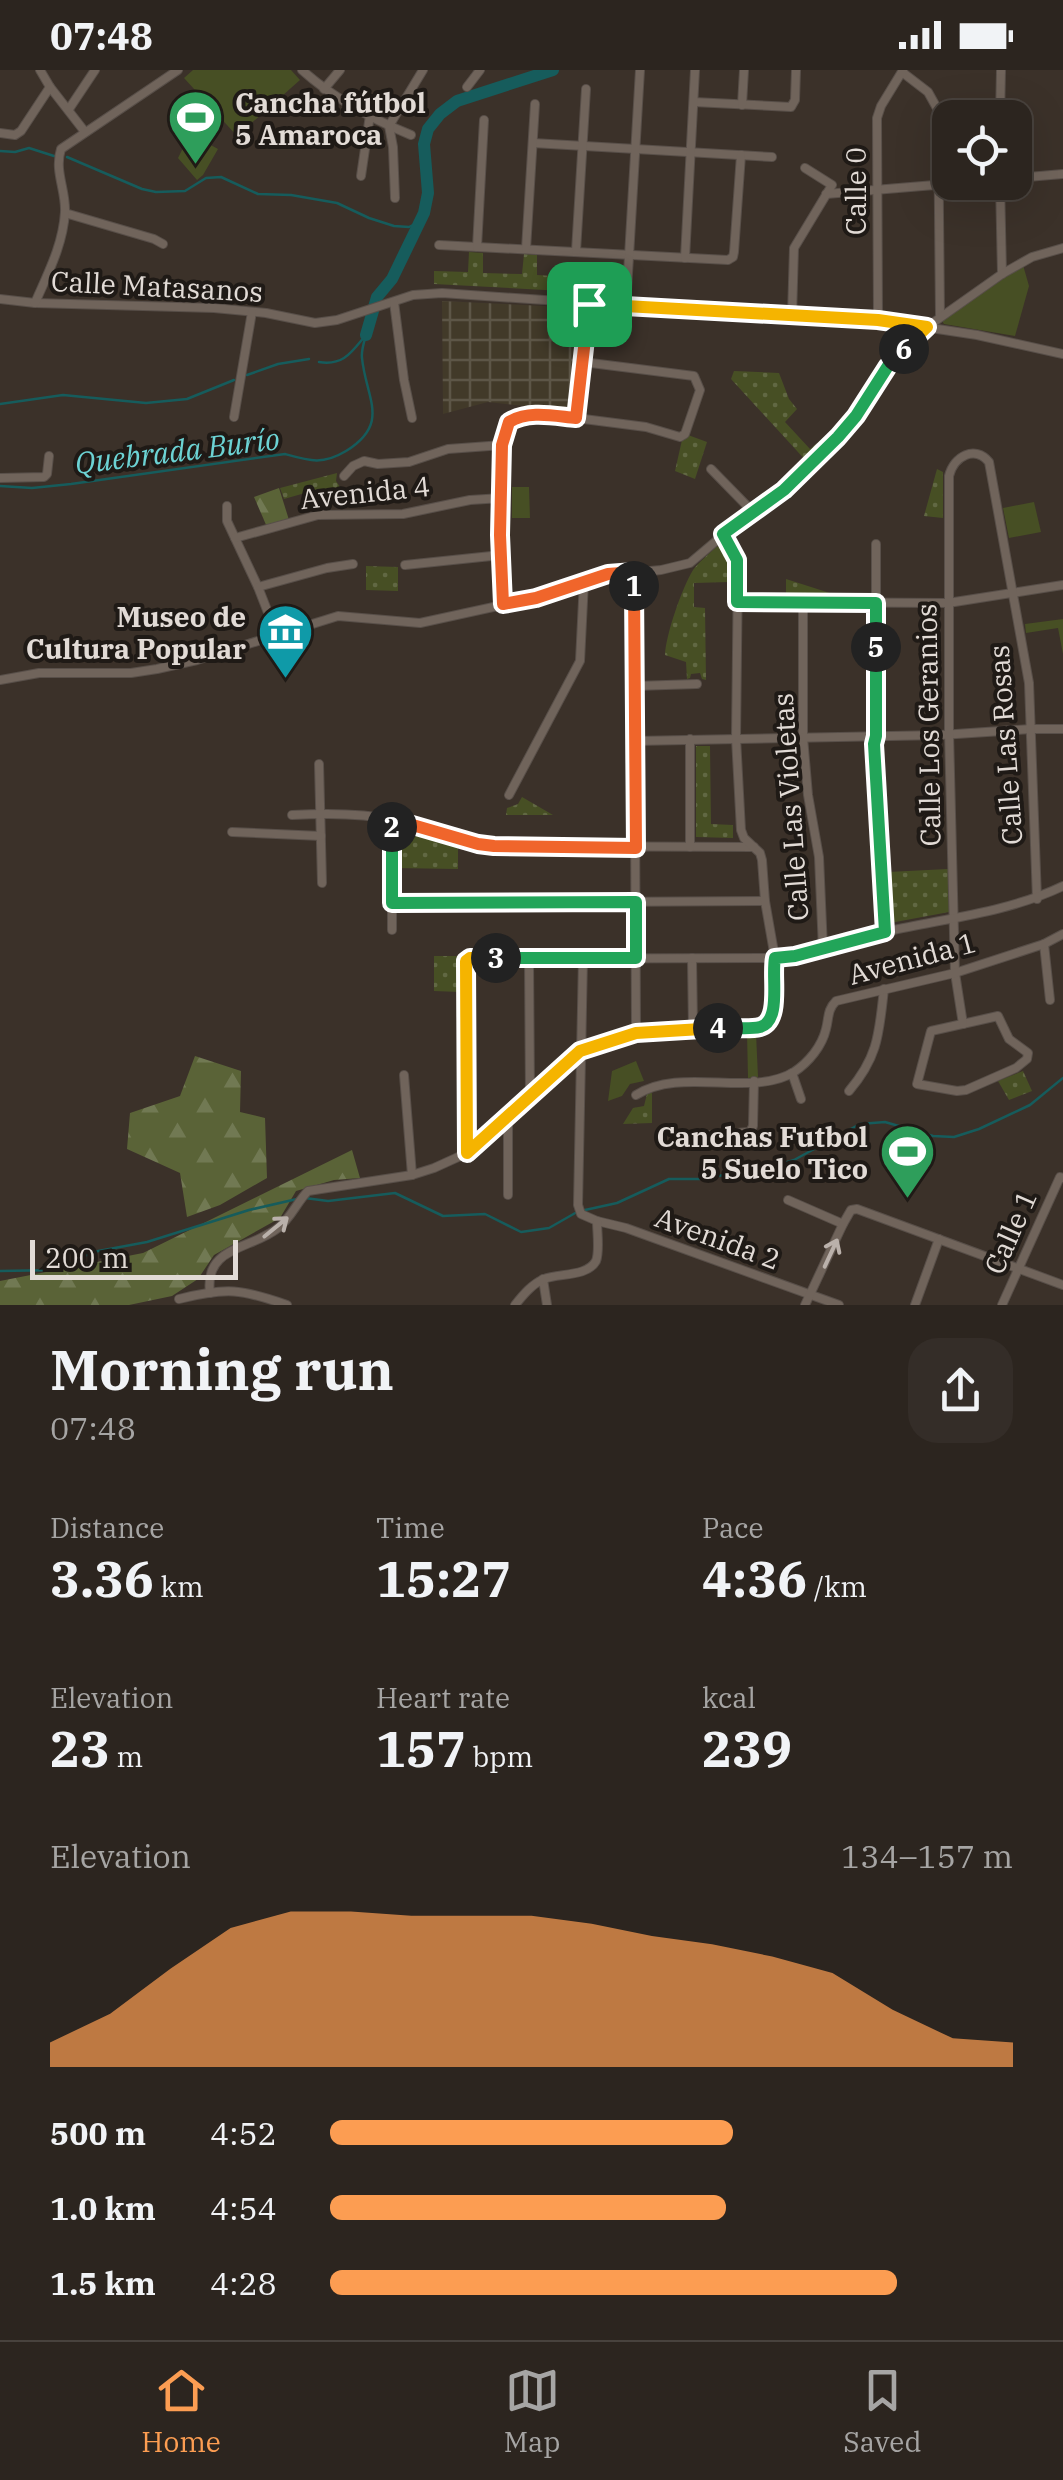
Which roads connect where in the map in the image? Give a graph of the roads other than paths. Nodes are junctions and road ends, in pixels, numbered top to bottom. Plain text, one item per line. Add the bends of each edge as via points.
1 (40, 70) edge
2 (95, 70) edge
3 (178, 70) edge
4 (302, 70) edge
5 (340, 70) edge
6 (422, 70) edge
7 (480, 70) edge
8 (640, 70) edge
9 (695, 70) edge
10 (744, 70) edge
11 (796, 70) edge
12 (1001, 70) edge
13 (903, 71) edge
14 (50, 87) junction
15 (467, 87) dead end
16 (324, 89) junction
17 (586, 89) dead end
18 (932, 100) edge
19 (1000, 100) edge
20 (694, 102) junction
21 (535, 104) dead end
22 (742, 105) junction
23 (68, 110) junction
24 (370, 115) junction
25 (484, 120) dead end
26 (389, 126) junction
27 (85, 132) junction
28 (0, 134) edge
29 (411, 135) dead end
30 (533, 142) junction
31 (583, 145) junction
32 (636, 148) junction
33 (691, 152) junction
34 (741, 155) junction
35 (772, 157) dead end
36 (805, 168) dead end
37 (1063, 174) edge
38 (361, 176) dead end
39 (1032, 177) edge
40 (932, 186) edge
41 (830, 190) junction
42 (876, 190) junction
43 (395, 198) dead end
44 (938, 200) edge
45 (1000, 200) edge
46 (65, 213) junction
47 (163, 244) dead end
48 (440, 244) dead end
49 (477, 247) junction
50 (526, 248) junction
51 (1063, 248) edge
52 (576, 252) junction
53 (629, 255) junction
54 (685, 258) junction
55 (1002, 274) junction
56 (0, 298) edge
57 (394, 302) junction
58 (35, 303) junction
59 (589, 304) junction
60 (626, 307) junction
61 (252, 312) junction
62 (792, 316) junction
63 (940, 317) junction
64 (878, 320) junction
65 (927, 327) junction
66 (1063, 354) edge
67 (583, 362) junction
68 (234, 417) dead end
69 (412, 418) dead end
70 (576, 418) junction
71 (502, 445) junction
72 (49, 456) dead end
73 (710, 469) dead end
74 (990, 471) joint
75 (344, 476) dead end
76 (0, 478) edge
77 (502, 498) junction
78 (227, 506) dead end
79 (753, 512) junction
80 (723, 534) junction
81 (235, 538) junction
82 (865, 548) dead end
83 (500, 555) junction
84 (353, 564) dead end
85 (405, 565) dead end
86 (634, 572) junction
87 (584, 581) junction
88 (1063, 585) edge
89 (258, 587) junction
90 (1014, 594) junction
91 (737, 602) junction
92 (803, 602) junction
93 (876, 603) junction
94 (948, 603) junction
95 (503, 604) junction
96 (276, 634) junction
97 (0, 680) edge
98 (696, 684) dead end
99 (635, 686) junction
100 (1031, 729) junction
101 (1063, 730) edge
102 (949, 732) junction
103 (876, 736) junction
104 (803, 737) junction
105 (736, 738) junction
106 (690, 739) junction
107 (635, 741) junction
108 (319, 764) dead end
109 (509, 795) dead end
110 (320, 813) junction
111 (292, 814) dead end
112 (392, 819) junction
113 (232, 832) dead end
114 (321, 836) junction
115 (690, 847) junction
116 (755, 847) junction
117 (636, 848) junction
118 (322, 884) dead end
119 (1063, 886) edge
120 (1036, 898) junction
121 (765, 901) junction
122 (636, 902) junction
123 (392, 903) junction
124 (954, 918) junction
125 (392, 930) dead end
126 (885, 932) junction
127 (1063, 934) edge
128 (1044, 944) junction
129 (823, 948) junction
130 (529, 958) junction
131 (583, 958) junction
132 (636, 958) junction
133 (692, 958) junction
134 (775, 958) junction
135 (956, 973) junction
136 (884, 988) junction
137 (1050, 1000) dead end
138 (963, 1024) junction
139 (693, 1028) junction
140 (636, 1033) junction
141 (580, 1051) junction
142 (792, 1073) junction
143 (404, 1075) dead end
144 (754, 1081) junction
145 (849, 1090) dead end
146 (636, 1095) dead end
147 (530, 1098) junction
148 (801, 1099) dead end
149 (508, 1118) junction
150 (683, 1137) dead end
151 (467, 1153) junction
152 (412, 1176) junction
153 (1061, 1178) edge
154 (508, 1195) dead end
155 (788, 1200) dead end
156 (596, 1222) junction
157 (842, 1224) junction
158 (939, 1239) junction
159 (1019, 1269) junction
160 (544, 1279) junction
161 (1063, 1285) edge
162 (210, 1292) junction
163 (810, 1296) junction
164 (185, 1300) edge
165 (287, 1305) edge
166 (514, 1305) edge
167 (547, 1305) edge
168 (806, 1305) edge
169 (839, 1305) edge
170 (915, 1305) edge
171 (1002, 1305) edge

1 - 14 street
2 - 23 street
3 - 27 street
4 - 16 street
5 - 16 street
6 - 26 street
7 - 15 street
8 - 32 street
9 - 20 street
10 - 22 street
11 - 22 street via 791,107
12 - 19 street
13 - 18 street
13 - 42 street, Calle 0 via 878,112
14 - 23 street
14 - 28 street via 21,130
16 - 24 street
17 - 31 street
20 - 22 street
20 - 33 street
21 - 30 street
23 - 27 street
24 - 26 street
24 - 38 street
25 - 49 street
26 - 29 street
26 - 43 street
27 - 46 street via 58,159
30 - 31 street
30 - 50 street
31 - 32 street
31 - 52 street
32 - 33 street
32 - 53 street
33 - 34 street
33 - 54 street
34 - 35 street
34 - 54 street via 733,257
36 - 41 street
37 - 39 street
40 - 42 street
41 - 42 street
41 - 62 street via 794,248
42 - 64 street, Calle 0
44 - 63 street
45 - 55 street
46 - 47 street
46 - 58 street via 58,253
48 - 49 street
49 - 50 street
50 - 52 street
51 - 55 street
52 - 53 street
53 - 54 street
53 - 60 street
55 - 63 street
56 - 58 street, Calle Matasanos
57 - 59 street via 442,294
57 - 61 street, Calle Matasanos via 316,323
57 - 69 street
58 - 61 street, Calle Matasanos
59 - 60 street
59 - 67 street
60 - 62 street
61 - 68 street
62 - 64 street
63 - 65 street
64 - 65 street
65 - 66 street
65 - 79 street via 888,366 838,437
67 - 70 street
67 - 70 street via 694,376 700,390 680,438
70 - 71 street via 527,414 509,422
71 - 75 street via 448,449 409,462 364,461
71 - 77 street
72 - 76 street via 44,478
73 - 79 street
74 - 90 street, Calle Las Rosas
74 - 94 street, Calle Los Geranios via 986,458 974,452 950,469
77 - 81 street, Avenida 4 via 402,514 318,515
77 - 83 street
78 - 81 street
79 - 80 street
80 - 86 street via 690,562
80 - 91 street via 737,560
81 - 89 street
82 - 93 street via 876,546
83 - 85 street
83 - 95 street
84 - 89 street
86 - 87 street
86 - 99 street
87 - 95 street
87 - 109 street via 580,661
88 - 90 street
89 - 96 street
90 - 94 street
90 - 100 street, Calle Las Rosas
91 - 92 street
91 - 105 street
92 - 93 street
92 - 104 street, Calle Las Violetas
93 - 94 street
93 - 103 street
94 - 102 street, Calle Los Geranios
95 - 96 street via 420,623 338,616
96 - 97 street via 157,670
98 - 99 street
99 - 107 street
100 - 101 street
100 - 102 street
100 - 120 street, Calle Las Rosas
102 - 103 street
102 - 124 street, Calle Los Geranios
103 - 104 street
103 - 126 street
104 - 105 street
104 - 129 street, Calle Las Violetas
105 - 106 street
105 - 116 street via 741,830
106 - 107 street
106 - 115 street
107 - 117 street
108 - 110 street
110 - 111 street
110 - 112 street
110 - 114 street
112 - 117 street via 494,846
112 - 123 street
113 - 114 street
114 - 118 street
115 - 116 street
115 - 117 street
116 - 121 street
117 - 122 street
119 - 120 street
120 - 124 street
121 - 122 street
121 - 134 street
122 - 123 street
122 - 132 street
123 - 125 street
124 - 126 street
124 - 135 street, Calle Los Geranios
126 - 129 street
127 - 128 street, Avenida 1
128 - 135 street, Avenida 1
128 - 137 street
129 - 134 street
130 - 131 street
130 - 147 street
130 - 151 street via 468,959
131 - 132 street
131 - 141 street
132 - 133 street
132 - 140 street
133 - 134 street
133 - 139 street
134 - 139 street via 770,1021 760,1027
135 - 136 street, Avenida 1
135 - 138 street, Calle Los Geranios
136 - 142 street, Avenida 1 via 834,1003 818,1047
136 - 145 street via 876,1048
138 - 138 street via 931,1031 917,1084 966,1090 1029,1056 1009,1039 998,1016
139 - 140 street
140 - 141 street
141 - 147 street
141 - 156 street, Avenida 2 via 579,1206
142 - 144 street
142 - 148 street
143 - 152 street
144 - 146 street via 656,1084
144 - 150 street via 752,1129 746,1134
147 - 149 street
149 - 151 street
149 - 154 street
151 - 152 street
162 -> 152 street via 209,1276 220,1256 279,1227 308,1191
153 - 159 street, Calle 1
155 - 157 street
156 - 160 street via 592,1266
156 - 163 street, Avenida 2
157 - 158 street via 856,1210
163 -> 157 street
158 - 159 street
158 - 170 street
159 - 161 street
159 - 171 street, Calle 1
160 - 166 street
160 - 167 street
162 - 164 street
162 - 165 street via 252,1292
163 - 168 street
163 - 169 street, Avenida 2

